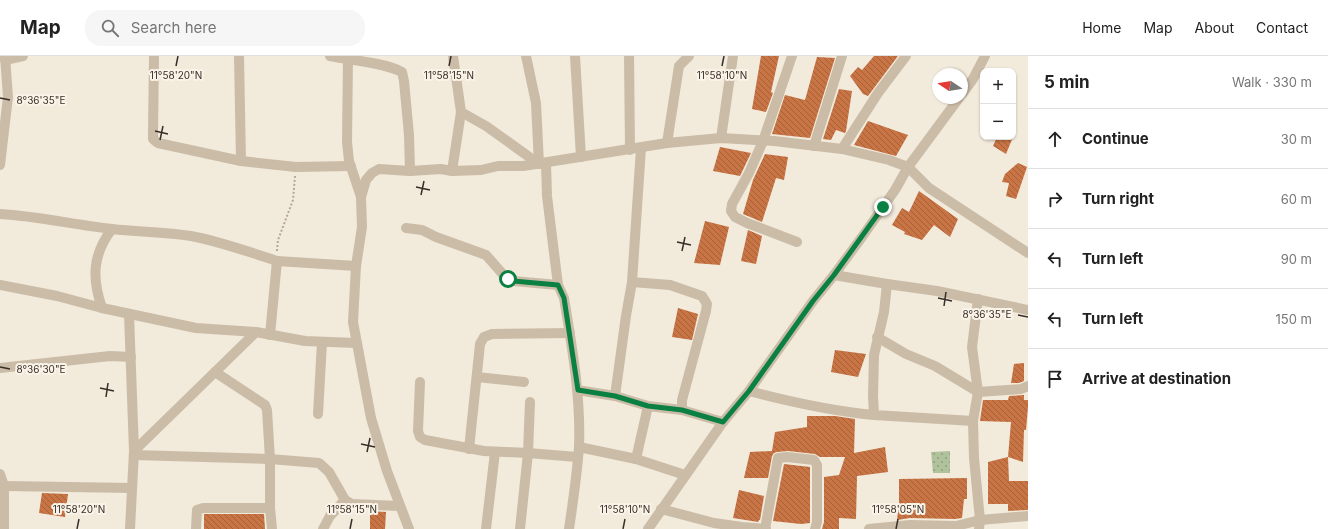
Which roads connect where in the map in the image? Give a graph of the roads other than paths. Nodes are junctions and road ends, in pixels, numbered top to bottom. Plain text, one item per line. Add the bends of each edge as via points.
1 (23, 56) edge
2 (154, 56) edge
3 (239, 56) edge
4 (330, 56) edge
5 (454, 56) edge
6 (526, 56) edge
7 (575, 56) edge
8 (629, 56) edge
9 (689, 56) edge
10 (734, 56) edge
11 (792, 56) edge
12 (842, 56) edge
13 (906, 56) edge
14 (985, 56) edge
15 (5, 58) edge
16 (348, 58) edge
17 (968, 86) edge
18 (955, 104) edge
19 (461, 112) junction
20 (721, 138) junction
21 (763, 141) junction
22 (667, 143) junction
23 (814, 146) junction
24 (641, 148) junction
25 (842, 149) junction
26 (630, 150) junction
27 (581, 157) junction
28 (241, 161) junction
29 (543, 163) junction
30 (0, 165) edge
31 (351, 166) junction
32 (908, 168) junction
33 (410, 171) junction
34 (452, 171) junction
35 (361, 197) junction
36 (0, 214) edge
37 (406, 228) dead end
38 (112, 229) junction
39 (797, 242) dead end
40 (1028, 253) edge
41 (277, 261) junction
42 (356, 266) junction
43 (834, 275) junction
44 (632, 282) junction
45 (887, 284) junction
46 (0, 285) edge
47 (558, 285) junction
48 (978, 299) junction
49 (102, 308) junction
50 (1028, 310) edge
51 (130, 314) junction
52 (256, 332) junction
53 (570, 333) junction
54 (270, 335) junction
55 (878, 337) junction
56 (322, 342) junction
57 (356, 343) junction
58 (131, 357) junction
59 (0, 368) edge
60 (215, 372) junction
61 (477, 377) junction
62 (420, 382) dead end
63 (524, 382) dead end
64 (1028, 386) edge
65 (578, 390) junction
66 (749, 391) junction
67 (978, 392) junction
68 (615, 396) junction
69 (530, 402) dead end
70 (648, 406) junction
71 (682, 410) junction
72 (318, 414) dead end
73 (874, 415) junction
74 (973, 421) junction
75 (723, 422) junction
76 (469, 449) junction
77 (494, 452) junction
78 (578, 452) junction
79 (134, 453) junction
80 (528, 453) junction
81 (636, 458) junction
82 (270, 459) junction
83 (0, 474) edge
84 (685, 475) junction
85 (4, 486) junction
86 (132, 488) junction
87 (345, 500) junction
88 (399, 506) junction
89 (270, 508) junction
90 (661, 509) junction
91 (1028, 516) edge
92 (980, 525) edge
93 (928, 527) edge
94 (4, 529) edge
95 (130, 529) edge
96 (196, 529) edge
97 (272, 529) edge
98 (323, 529) edge
99 (411, 529) edge
100 (486, 529) edge
101 (520, 529) edge
102 (569, 529) edge
103 (648, 529) edge
104 (765, 529) edge
105 (815, 529) edge
106 (869, 529) edge

1 - 15 street
2 - 28 street via 153,140
3 - 28 street
4 - 16 street
5 - 19 street
6 - 29 street via 536,104
7 - 27 street
8 - 26 street
9 - 22 street via 679,66
10 - 20 street
11 - 21 street
12 - 23 street
13 - 25 street via 878,93
14 - 17 street
15 - 30 street via 8,97
16 - 31 street via 348,142
16 - 33 street via 402,72
18 - 32 street
19 - 29 street
19 - 34 street
20 - 21 street
20 - 22 street
21 - 23 street
21 - 39 street via 732,204 732,211 735,217 741,220
22 - 24 street
23 - 25 street
24 - 26 street
24 - 44 street
25 - 32 street via 889,160
26 - 27 street
27 - 29 street
28 - 31 street via 296,167
29 - 34 street
29 - 47 street
31 - 35 street
32 - 40 street via 929,188
32 - 43 street
33 - 34 street
33 - 35 street via 379,169 366,180
35 - 42 street via 362,227
36 - 38 street
37 - 47 street via 422,230 486,255 508,279 513,281
38 - 41 street via 193,237
38 - 49 street via 100,250 95,269 96,293
41 - 42 street
41 - 54 street
42 - 57 street via 353,322
43 - 45 street
43 - 66 street
44 - 68 street
44 - 71 street via 670,285 702,296 706,304 682,400
45 - 48 street
45 - 55 street
46 - 49 street
47 - 53 street via 564,298
48 - 50 street
48 - 67 street via 972,347
49 - 51 street
51 - 52 street via 196,328
51 - 58 street
52 - 54 street
52 - 60 street
53 - 61 street via 492,334 484,337 480,344
53 - 65 street
54 - 56 street
55 - 67 street via 906,354 935,366
55 - 73 street via 874,355
56 - 57 street
56 - 72 street
57 - 88 street via 371,418
58 - 59 street via 110,356
58 - 79 street
60 - 79 street
60 - 82 street via 265,405
61 - 63 street
61 - 76 street
62 - 76 street via 420,437
64 - 67 street via 1021,389
65 - 68 street
65 - 78 street
66 - 73 street via 847,413
66 - 75 street
67 - 74 street
68 - 70 street
69 - 80 street
70 - 71 street
70 - 81 street
71 - 75 street
73 - 74 street
74 - 92 street
75 - 84 street
76 - 77 street
77 - 80 street
77 - 100 street
78 - 80 street
78 - 81 street
78 - 102 street
79 - 82 street
79 - 86 street
80 - 101 street
81 - 84 street
82 - 87 street via 319,463 329,472
82 - 89 street
83 - 85 street
84 - 90 street
85 - 86 street
85 - 94 street
86 - 95 street
87 - 88 street via 352,504
87 - 98 street via 330,516
88 - 99 street
89 - 96 street via 203,508 197,510
89 - 97 street
90 - 103 street
90 - 104 street via 714,523
91 - 92 street
92 - 93 street
93 - 106 street
104 - 105 street via 778,458 787,457 814,460 818,465

